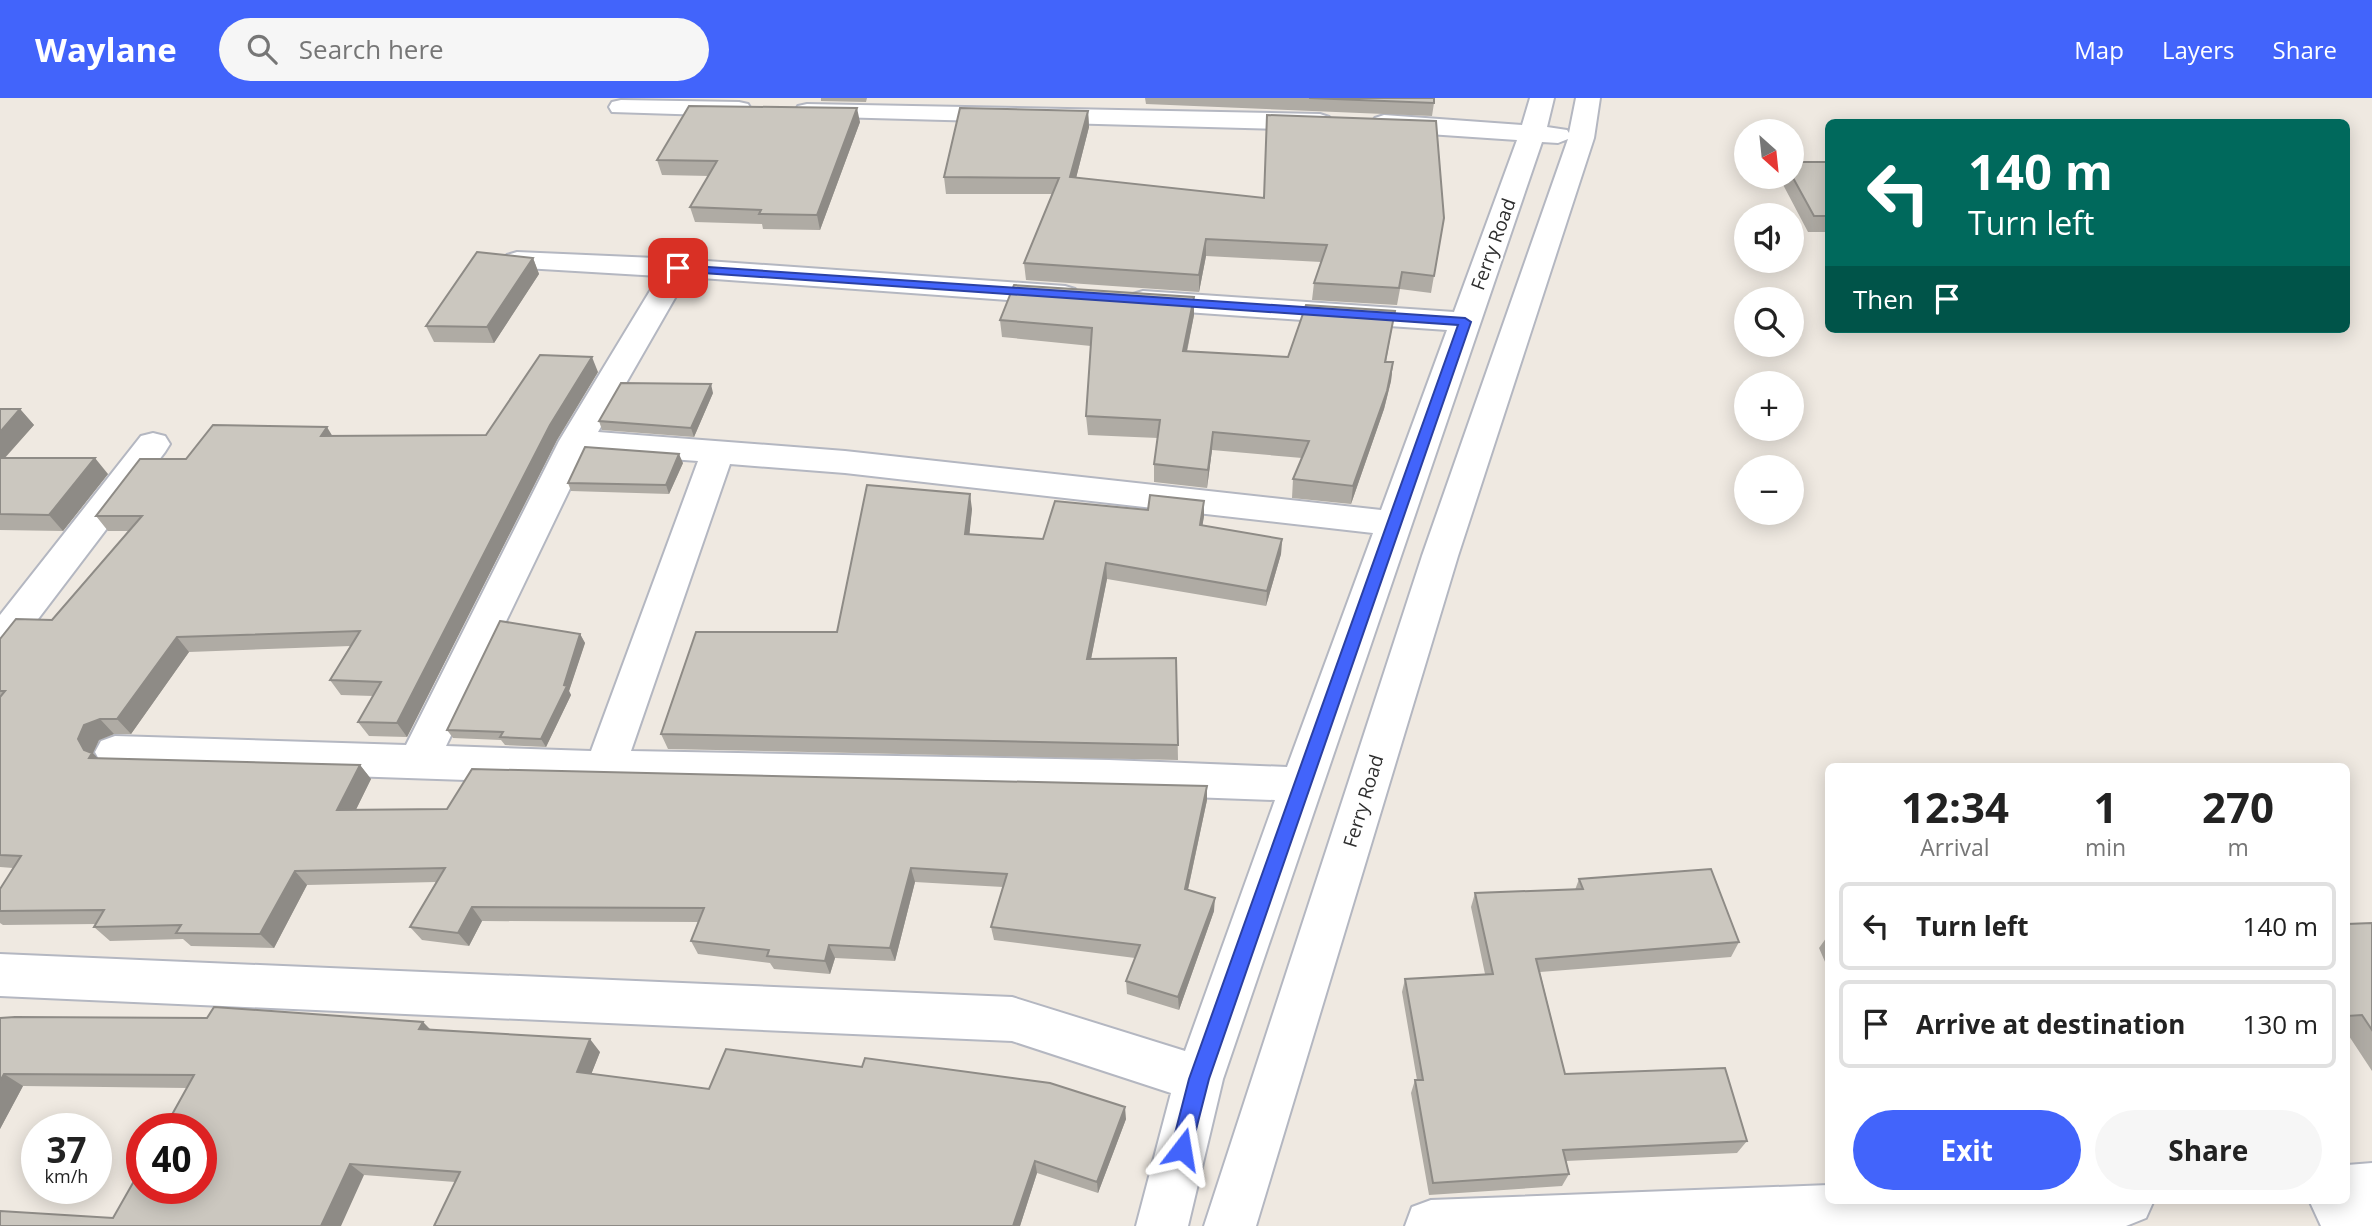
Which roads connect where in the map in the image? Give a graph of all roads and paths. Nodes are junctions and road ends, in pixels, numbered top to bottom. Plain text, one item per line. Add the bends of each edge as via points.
1 (1588, 98) edge
2 (621, 107) dead end
3 (1538, 115) edge
4 (1337, 122) edge
5 (1365, 123) edge
6 (1581, 138) junction
7 (517, 261) edge
8 (678, 268) junction
9 (1465, 322) junction
10 (576, 441) junction
11 (153, 444) dead end
12 (718, 451) junction
13 (1396, 524) junction
14 (0, 642) edge
15 (115, 752) dead end
16 (418, 761) junction
17 (604, 767) junction
18 (1301, 784) junction
19 (0, 975) edge
20 (1199, 1079) junction
21 (2372, 1189) edge
22 (2350, 1191) edge
23 (2069, 1204) edge
24 (2337, 1204) edge
25 (1847, 1219) edge
26 (1173, 1224) edge
27 (1230, 1226) edge
28 (1431, 1226) edge
29 (2351, 1226) edge

1 - 6 street, Ferry Road
2 - 4 street
3 - 5 street
3 - 6 street
3 - 9 street, Ferry Road
6 - 27 street, Ferry Road via 1440,556
7 - 8 street
8 - 9 street
8 - 10 street
9 - 13 street, Ferry Road
10 - 12 street
10 - 16 street
11 - 14 street
12 - 13 street
12 - 17 street
13 - 18 street, Ferry Road
15 - 16 street
16 - 17 street
17 - 18 street
18 - 20 street, Ferry Road
19 - 20 street via 1012,1018
20 - 26 street, Ferry Road
21 - 22 street
23 - 25 street
24 - 29 street
25 - 28 street

